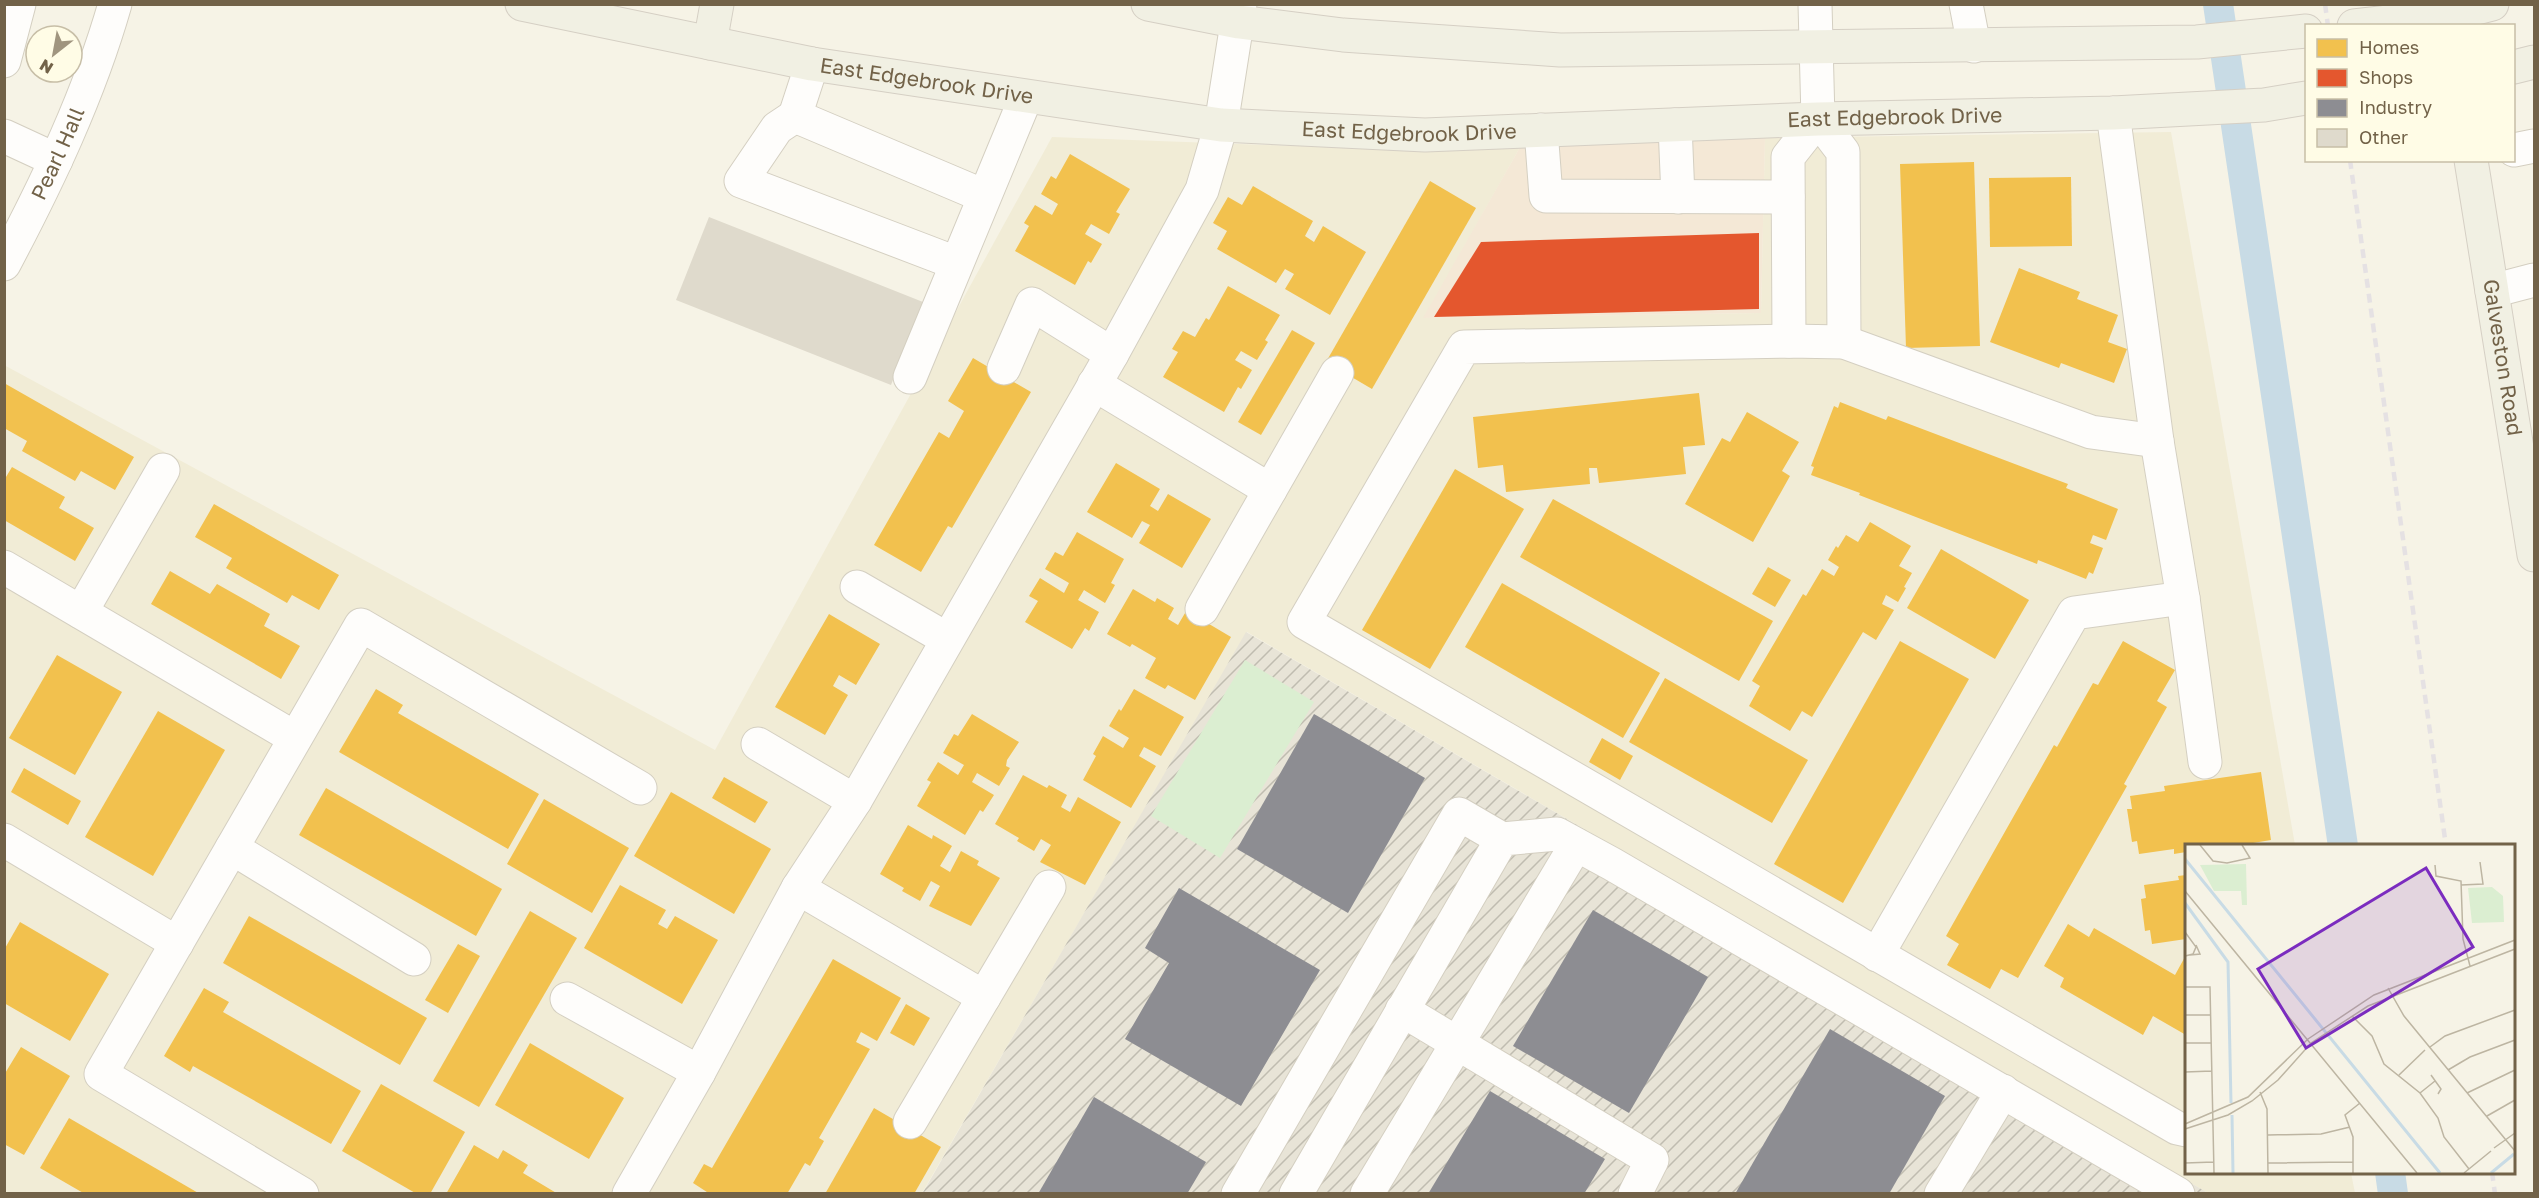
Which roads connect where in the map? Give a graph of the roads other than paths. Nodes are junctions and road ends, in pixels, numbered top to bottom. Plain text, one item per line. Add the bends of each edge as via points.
1 (19, 4) edge
2 (115, 4) edge
3 (522, 4) edge
4 (717, 4) edge
5 (1148, 4) edge
6 (1815, 4) edge
7 (1966, 4) edge
8 (2492, 4) edge
9 (1239, 13) edge
10 (2449, 15) edge
11 (2371, 24) edge
12 (2305, 31) edge
13 (710, 43) junction
14 (1974, 46) junction
15 (1816, 48) junction
16 (4, 61) edge
17 (2535, 62) edge
18 (812, 64) junction
19 (2515, 67) edge
20 (1026, 97) junction
21 (2305, 98) edge
22 (2112, 113) junction
23 (795, 116) junction
24 (1818, 119) junction
25 (1221, 125) junction
26 (1675, 125) junction
27 (1541, 130) junction
28 (4, 135) edge
29 (2535, 146) edge
30 (2515, 150) edge
31 (56, 160) junction
32 (2471, 162) edge
33 (984, 196) junction
34 (1678, 197) junction
35 (1788, 198) junction
36 (956, 263) junction
37 (4, 264) edge
38 (2535, 280) edge
39 (2492, 291) junction
40 (1789, 340) junction
41 (1844, 342) junction
42 (1112, 354) junction
43 (1004, 368) dead end
44 (1337, 373) dead end
45 (910, 377) dead end
46 (1094, 384) junction
47 (2157, 441) junction
48 (163, 470) dead end
49 (1270, 490) junction
50 (2535, 555) edge
51 (4, 567) edge
52 (857, 587) dead end
53 (2183, 598) junction
54 (1202, 609) dead end
55 (81, 612) junction
56 (947, 639) junction
57 (296, 738) junction
58 (758, 744) dead end
59 (2205, 762) dead end
60 (640, 789) dead end
61 (855, 801) junction
62 (1502, 839) junction
63 (4, 840) edge
64 (1576, 845) junction
65 (232, 848) junction
66 (1049, 886) dead end
67 (798, 888) junction
68 (177, 943) junction
69 (1877, 955) junction
70 (414, 959) dead end
71 (984, 997) junction
72 (567, 999) dead end
73 (1402, 1010) junction
74 (1458, 1044) junction
75 (699, 1072) junction
76 (2003, 1091) junction
77 (910, 1122) dead end
78 (2185, 1130) edge
79 (302, 1194) edge
80 (629, 1194) edge
81 (1238, 1194) edge
82 (1296, 1194) edge
83 (1367, 1194) edge
84 (1635, 1194) edge
85 (1941, 1194) edge
86 (2178, 1194) edge

1 - 16 street
2 - 31 street, Pearl Hall via 104,43
3 - 13 main road, East Edgebrook Drive
4 - 13 main road
5 - 9 main road
6 - 15 street
7 - 14 street
8 - 10 main road
9 - 15 main road via 1343,35 1560,50
9 - 25 street
10 - 11 main road
12 - 14 main road via 2198,42
13 - 18 main road, East Edgebrook Drive
14 - 15 main road
15 - 24 street
17 - 19 main road
18 - 20 main road, East Edgebrook Drive
18 - 23 street
20 - 25 main road, East Edgebrook Drive
20 - 33 street
21 - 22 main road, East Edgebrook Drive via 2264,105
22 - 24 main road, East Edgebrook Drive
22 - 47 street
23 - 33 street
23 - 36 street via 777,128 741,180
24 - 26 main road, East Edgebrook Drive
24 - 35 street via 1788,157
24 - 41 street via 1843,152
25 - 27 main road, East Edgebrook Drive via 1425,135
25 - 42 street via 1202,190
26 - 27 main road, East Edgebrook Drive
26 - 34 street
27 - 34 street via 1546,196
28 - 31 street
29 - 30 street
31 - 37 street, Pearl Hall
32 - 39 main road, Galveston Road
33 - 36 street
34 - 35 street
35 - 40 street
36 - 45 street
38 - 39 street
39 - 50 main road, Galveston Road
40 - 41 street
40 - 69 street via 1464,347 1304,622
41 - 47 street via 2091,432
42 - 43 street via 1032,304
42 - 46 street
44 - 49 street
46 - 49 street
46 - 56 street
47 - 53 street
48 - 55 street
49 - 54 street
51 - 55 street
52 - 56 street
53 - 59 street
53 - 69 street via 2074,613
55 - 57 street
56 - 61 street
57 - 60 street via 361,625
57 - 65 street
58 - 61 street
61 - 67 street
62 - 64 street via 1557,834
62 - 73 street
62 - 81 street via 1459,814
63 - 68 street
64 - 74 street
64 - 76 street
65 - 68 street
65 - 70 street
66 - 71 street
67 - 71 street
67 - 75 street
68 - 79 street via 101,1074
69 - 78 street
71 - 77 street
72 - 75 street
73 - 74 street
73 - 82 street
74 - 83 street
74 - 84 street via 1652,1160
75 - 80 street
76 - 85 street
76 - 86 street

